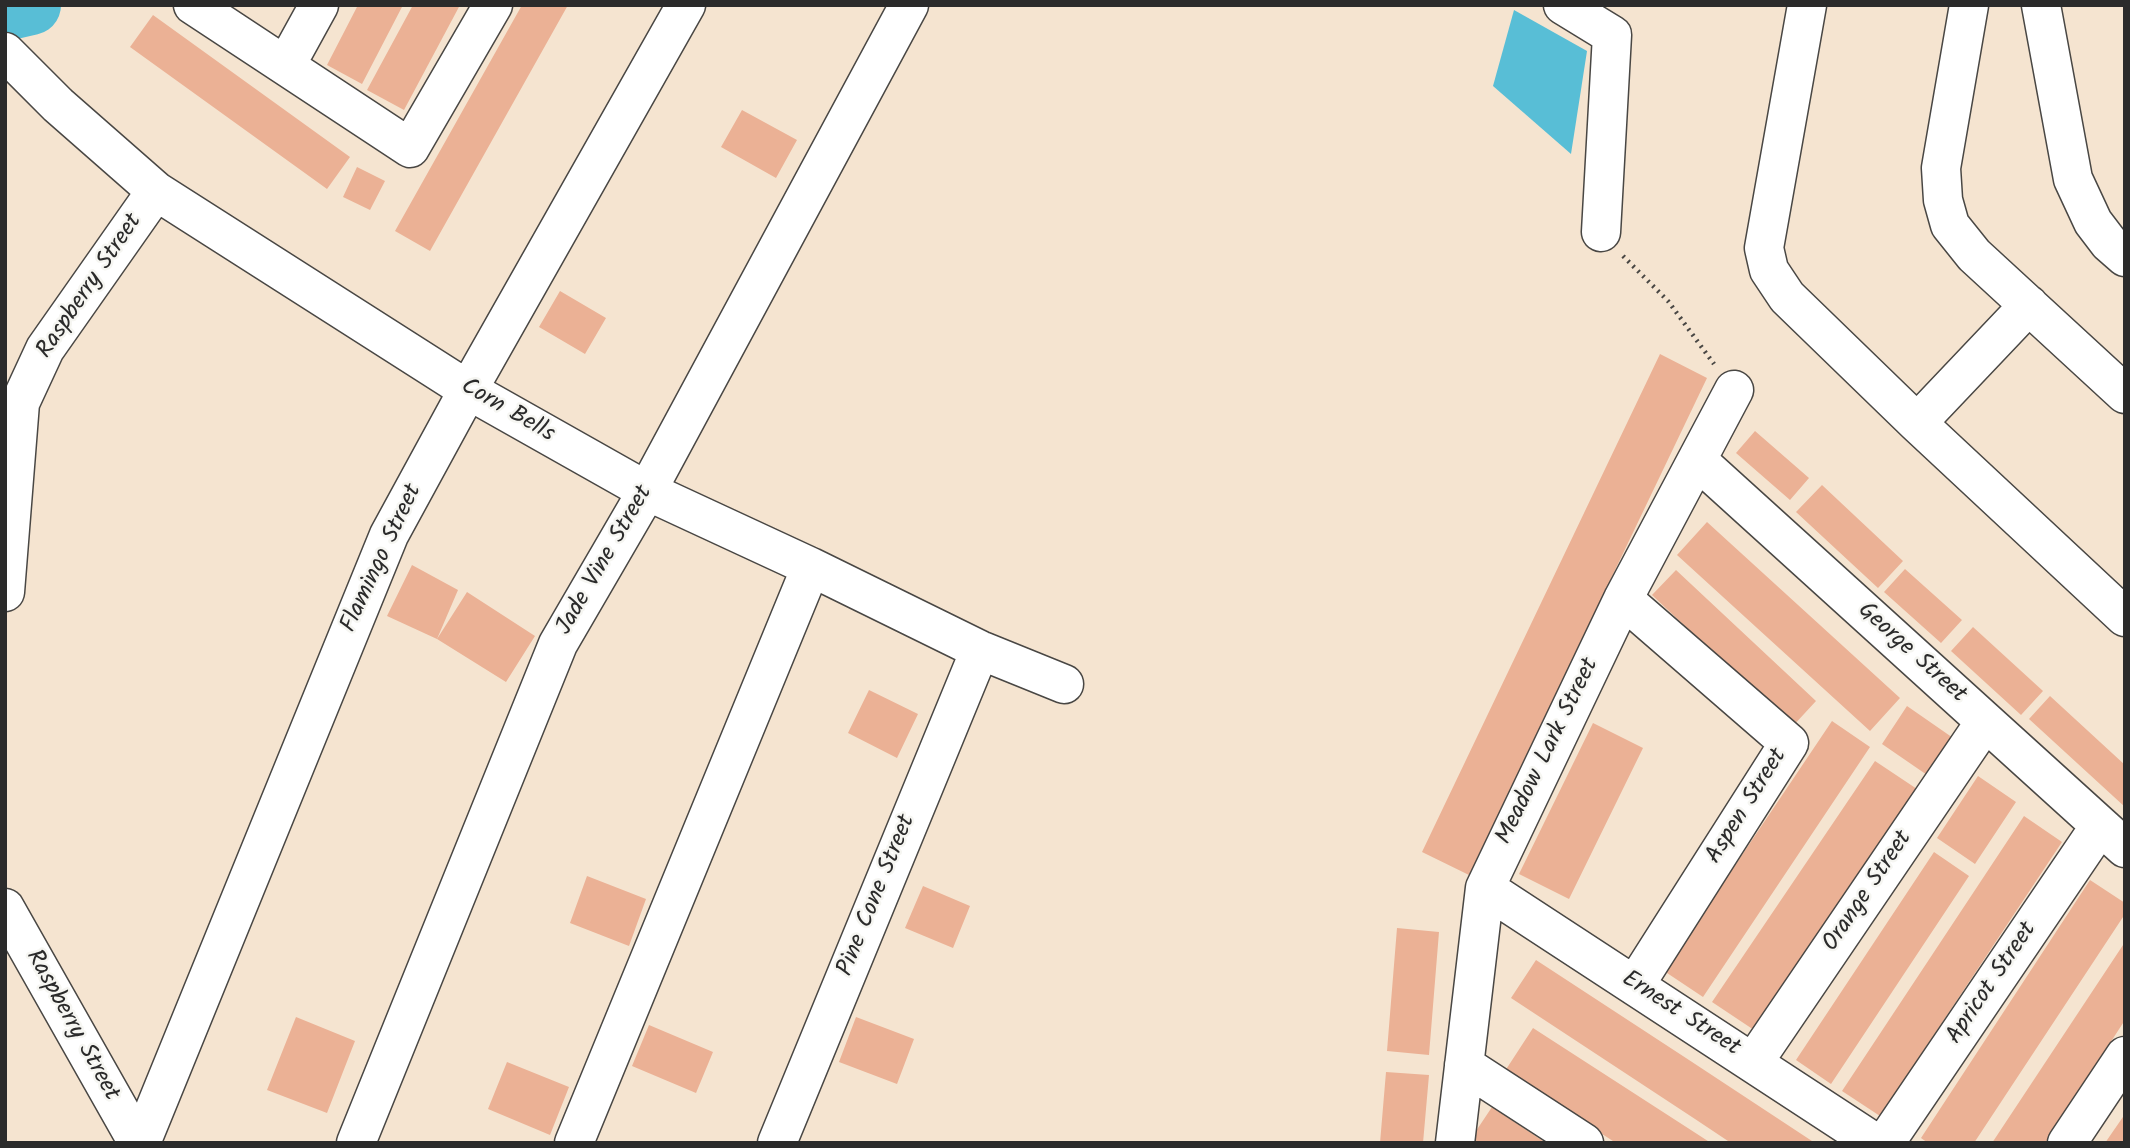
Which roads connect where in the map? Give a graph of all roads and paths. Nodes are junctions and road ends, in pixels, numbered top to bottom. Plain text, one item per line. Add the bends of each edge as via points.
1 (193, 5) edge
2 (319, 5) edge
3 (493, 5) edge
4 (686, 5) edge
5 (909, 5) edge
6 (1563, 5) edge
7 (1807, 5) edge
8 (1969, 5) edge
9 (2041, 5) edge
10 (5, 52) edge
11 (286, 65) junction
12 (156, 191) junction
13 (1601, 232) joint
14 (2125, 257) edge
15 (2029, 305) junction
16 (468, 390) junction
17 (1734, 390) joint
18 (2125, 394) edge
19 (1917, 423) junction
20 (1697, 460) junction
21 (647, 491) junction
22 (811, 567) junction
23 (5, 592) edge
24 (1623, 599) junction
25 (2125, 617) edge
26 (980, 650) junction
27 (1064, 684) dead end
28 (1985, 722) junction
29 (2113, 837) edge
30 (1485, 888) junction
31 (5, 908) edge
32 (1634, 985) junction
33 (2125, 1056) edge
34 (1753, 1063) junction
35 (1464, 1065) junction
36 (139, 1143) edge
37 (356, 1143) edge
38 (574, 1143) edge
39 (777, 1143) edge
40 (1455, 1143) edge
41 (1584, 1143) edge
42 (1875, 1143) edge
43 (1885, 1143) edge
44 (2067, 1143) edge

1 - 11 street
2 - 11 street
3 - 11 street via 410,148
4 - 16 street, Flamingo Street
5 - 21 street, Jade Vine Street
6 - 13 street via 1612,36
7 - 19 street via 1764,248 1769,270 1787,297
8 - 15 street via 1941,168 1943,200 1950,225 1974,255
9 - 14 street via 2073,179 2093,222
10 - 12 street, Corn Bells
12 - 16 street, Corn Bells
12 - 23 street, Raspberry Street via 45,349 20,403
13 - 17 path via 1668,301
15 - 18 street
15 - 19 street
16 - 21 street, Corn Bells
16 - 36 street, Flamingo Street via 389,535
17 - 20 street, Meadow Lark Street
19 - 25 street
20 - 24 street, Meadow Lark Street
20 - 28 street, George Street
21 - 22 street, Corn Bells
21 - 37 street, Jade Vine Street via 558,644
22 - 26 street, Corn Bells
22 - 38 street
24 - 30 street, Meadow Lark Street
24 - 32 street, Aspen Street via 1789,743
26 - 27 street, Corn Bells
26 - 39 street, Pine Cone Street
28 - 29 street, George Street
28 - 34 street, Orange Street
29 - 43 street, Apricot Street
30 - 32 street, Ernest Street
30 - 35 street, Meadow Lark Street
31 - 36 street, Raspberry Street
32 - 34 street, Ernest Street
33 - 44 street
34 - 42 street, Ernest Street
35 - 40 street, Meadow Lark Street
35 - 41 street

